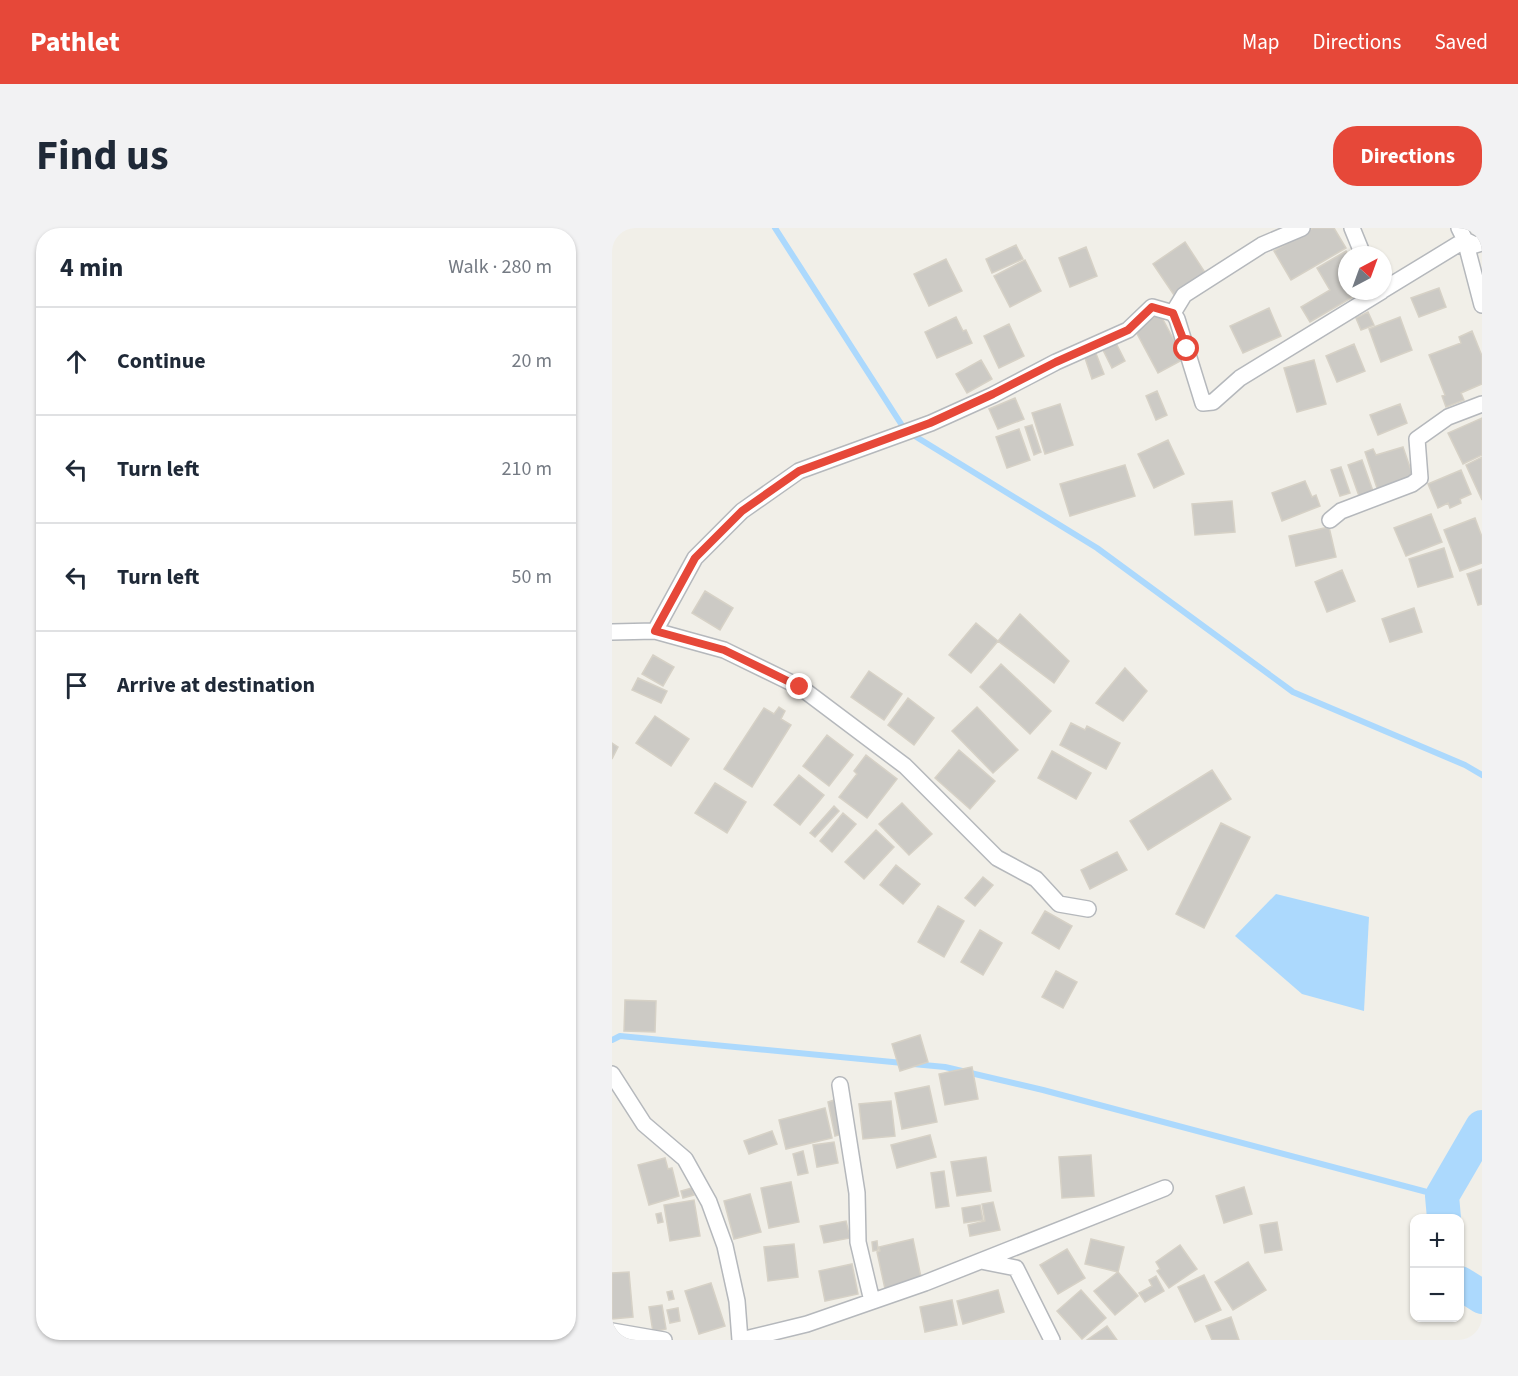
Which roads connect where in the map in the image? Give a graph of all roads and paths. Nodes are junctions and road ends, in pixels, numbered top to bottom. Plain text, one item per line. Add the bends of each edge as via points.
1 (1302, 228) edge
2 (1352, 228) edge
3 (1462, 234) edge
4 (1482, 243) edge
5 (1359, 246) edge
6 (1392, 285) edge
7 (1368, 300) edge
8 (1482, 305) edge
9 (1173, 313) junction
10 (1482, 404) edge
11 (1330, 520) dead end
12 (655, 631) junction
13 (612, 633) edge
14 (1088, 909) dead end
15 (612, 1074) edge
16 (840, 1085) dead end
17 (1166, 1188) dead end
18 (981, 1261) junction
19 (872, 1301) junction
20 (612, 1331) edge
21 (664, 1340) edge
22 (740, 1340) edge
23 (1052, 1340) edge

1 - 9 street via 1262,245 1184,295
2 - 5 street
3 - 4 street via 1475,245
3 - 6 street
3 - 8 street
7 - 9 street via 1240,378 1213,402 1203,403
9 - 12 street via 1152,307 1128,330 993,394 930,423 799,471 742,511 695,558
10 - 11 street via 1448,417 1418,439 1420,478 1341,511
12 - 13 street
12 - 14 street via 724,650 800,687 905,766 997,858 1036,879 1059,904
15 - 22 street via 644,1124 685,1159 709,1202 725,1246 737,1301
16 - 19 street via 857,1192 858,1242
17 - 18 street
18 - 19 street
18 - 23 street via 1016,1268
19 - 22 street via 807,1324
20 - 21 street

